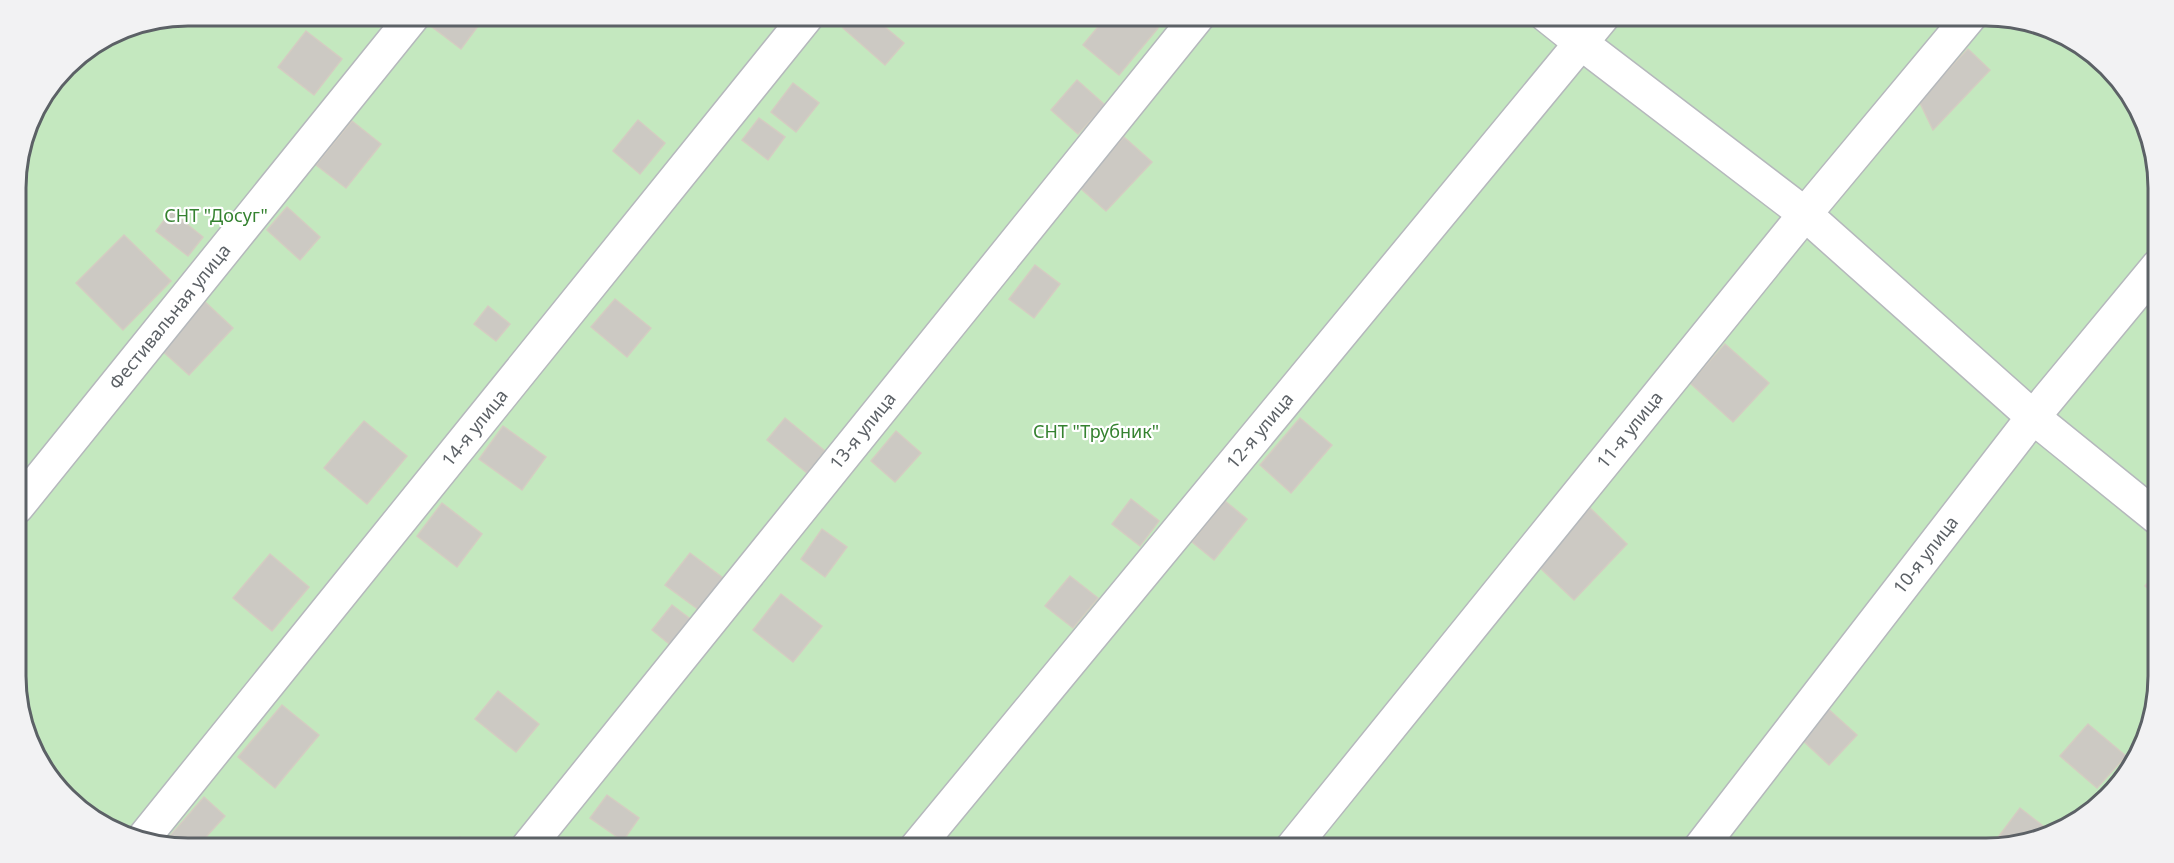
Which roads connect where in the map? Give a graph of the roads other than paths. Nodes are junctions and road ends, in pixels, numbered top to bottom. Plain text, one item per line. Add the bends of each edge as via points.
1 (405, 26) edge
2 (799, 26) edge
3 (1190, 26) edge
4 (1559, 26) edge
5 (1595, 26) edge
6 (1962, 26) edge
7 (1581, 44) junction
8 (1805, 214) junction
9 (2148, 278) edge
10 (2033, 417) junction
11 (26, 496) edge
12 (2148, 511) edge
13 (148, 832) edge
14 (1301, 837) edge
15 (1708, 837) edge
16 (535, 838) edge
17 (925, 838) edge

1 - 11 lane, Фестивальная улица
2 - 13 lane, 14-я улица
3 - 16 lane, 13-я улица
4 - 7 lane
5 - 7 lane, 12-я улица
6 - 8 lane, 11-я улица
7 - 8 lane
7 - 17 lane, 12-я улица
8 - 10 lane
8 - 14 lane, 11-я улица
9 - 10 lane, 10-я улица
10 - 12 lane
10 - 15 lane, 10-я улица

